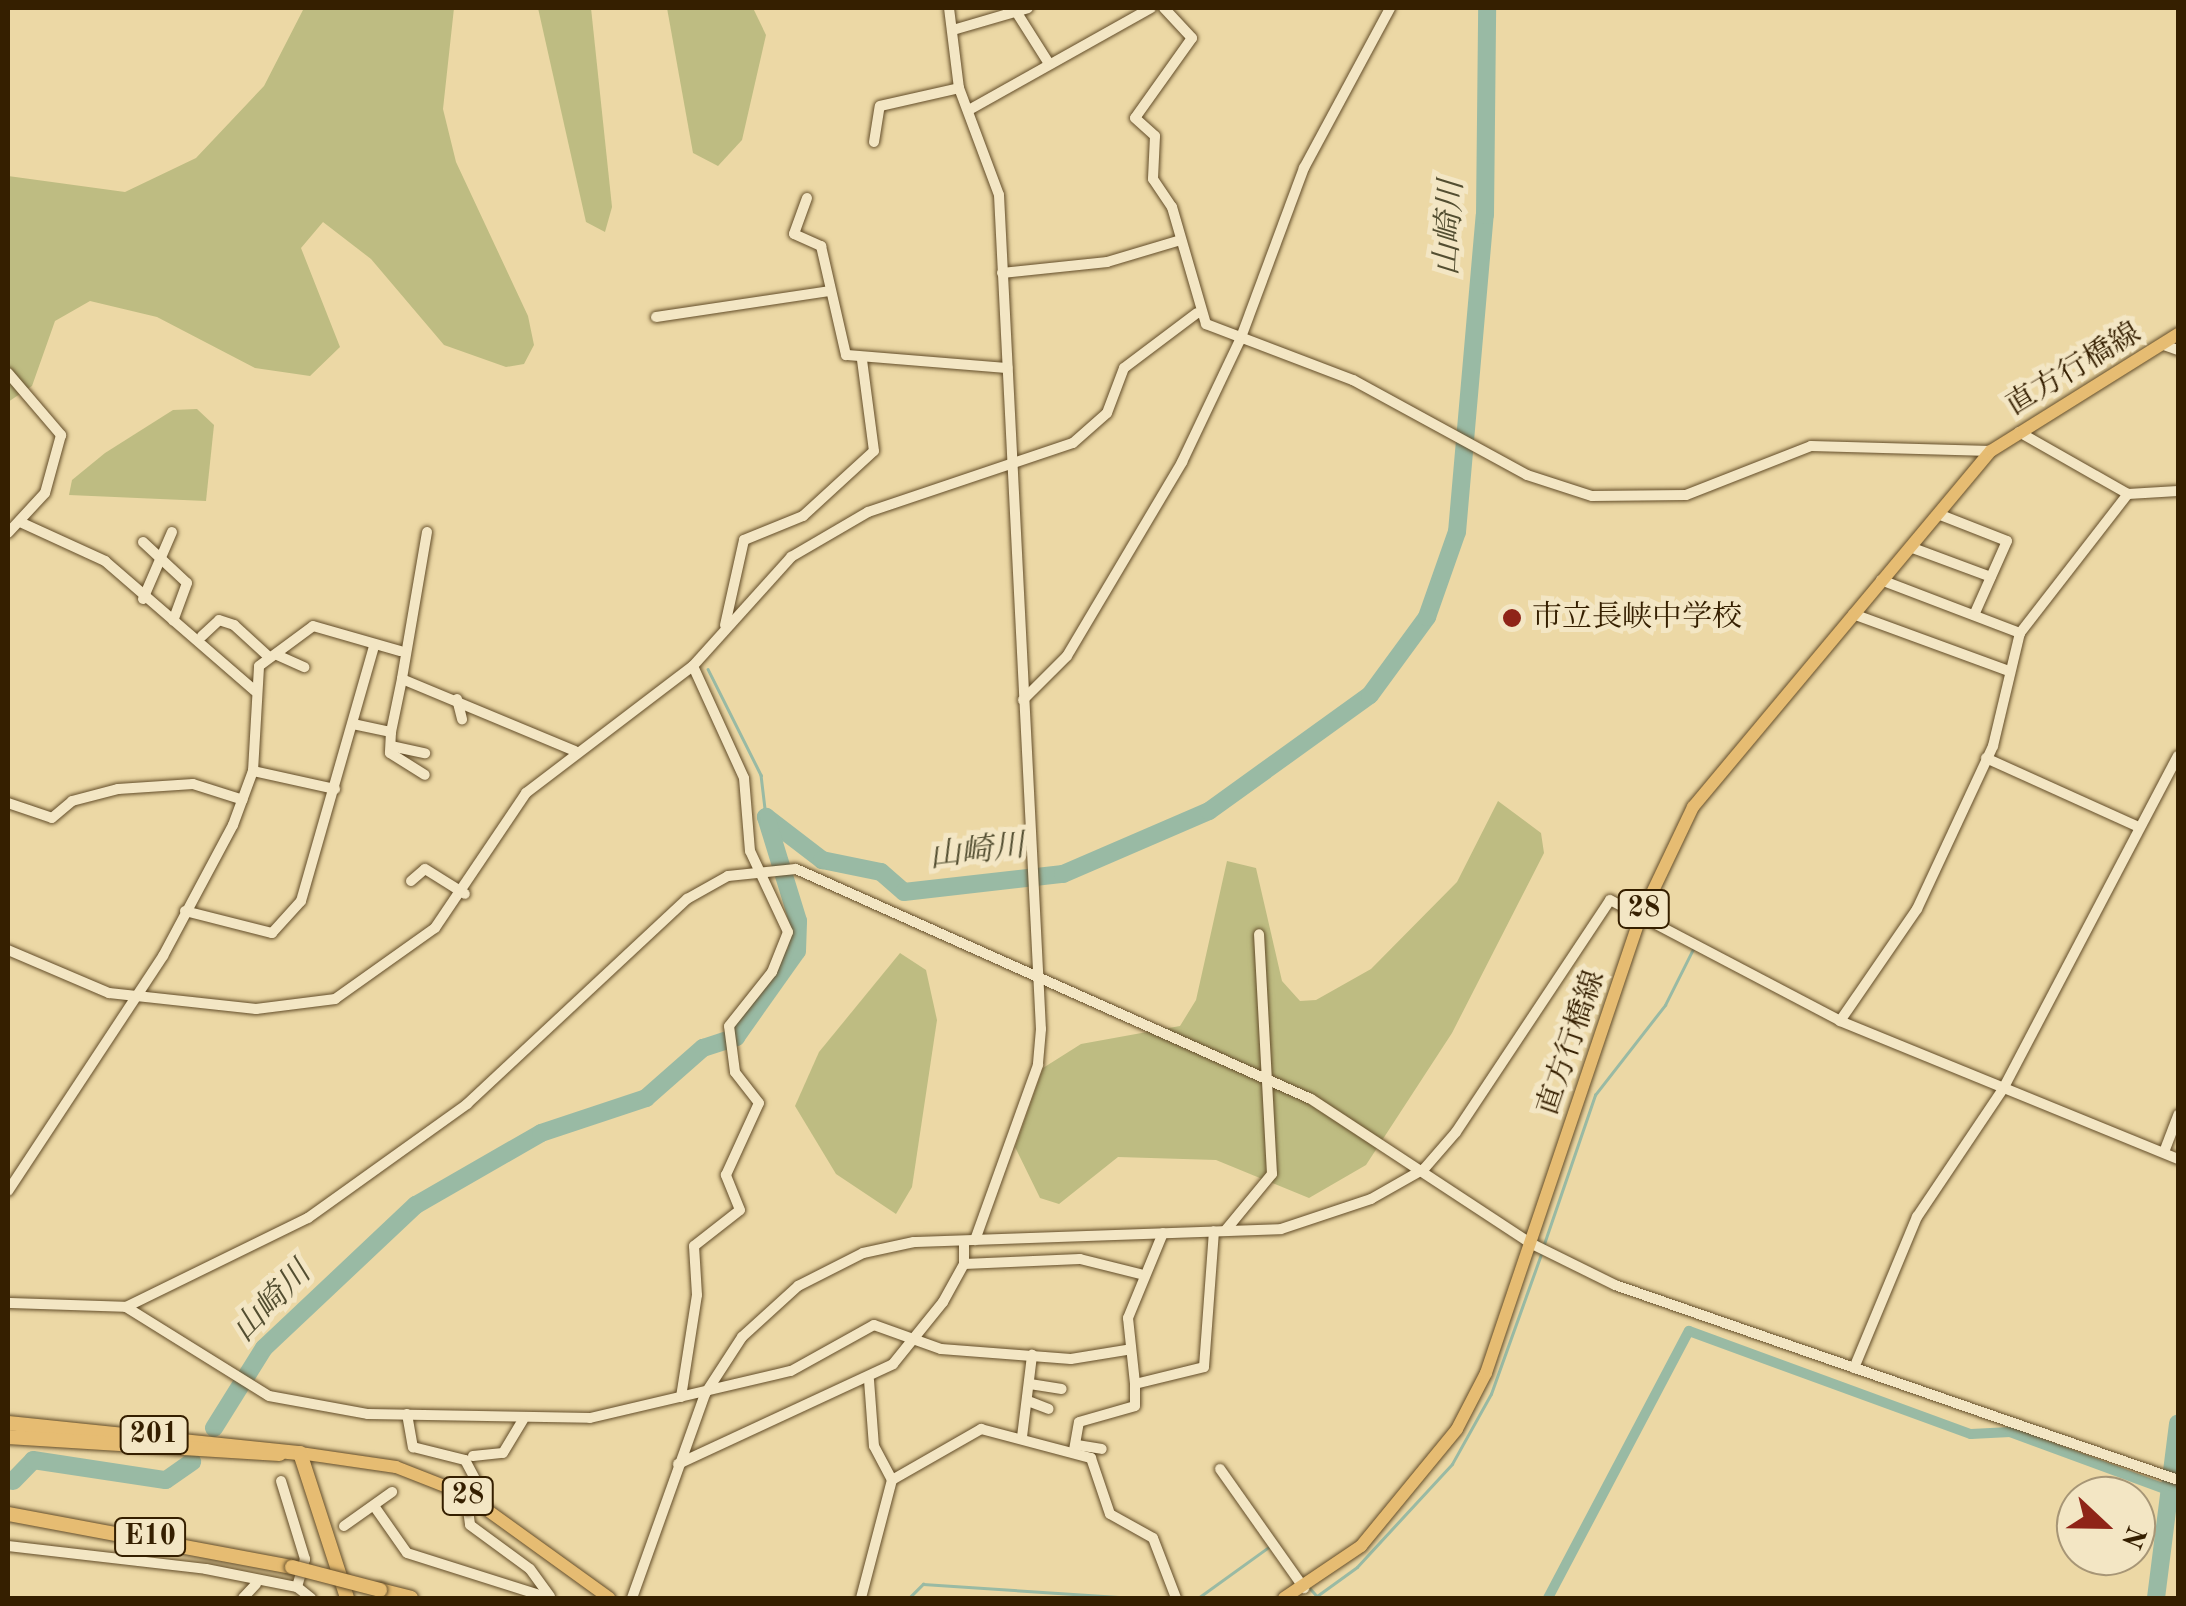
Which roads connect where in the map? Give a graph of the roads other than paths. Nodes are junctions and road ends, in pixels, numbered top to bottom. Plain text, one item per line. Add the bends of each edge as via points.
1 (949, 8) edge
2 (1151, 8) edge
3 (1164, 8) edge
4 (1390, 8) edge
5 (1023, 10) edge
6 (953, 30) junction
7 (1048, 62) junction
8 (959, 88) junction
9 (969, 110) junction
10 (874, 142) dead end
11 (807, 198) dead end
12 (1181, 240) junction
13 (1002, 274) junction
14 (829, 291) junction
15 (1197, 314) junction
16 (656, 317) dead end
17 (2178, 334) edge
18 (1240, 340) junction
19 (2164, 345) junction
20 (2178, 350) edge
21 (862, 360) junction
22 (1006, 368) junction
23 (8, 373) edge
24 (2019, 432) junction
25 (1991, 451) junction
26 (1009, 466) junction
27 (2178, 490) edge
28 (2128, 494) junction
29 (1938, 514) junction
30 (20, 522) junction
31 (172, 532) dead end
32 (427, 532) dead end
33 (8, 533) edge
34 (143, 542) dead end
35 (1910, 547) junction
36 (158, 554) junction
37 (1991, 578) junction
38 (1881, 580) junction
39 (143, 599) junction
40 (1853, 614) junction
41 (1974, 616) junction
42 (174, 620) junction
43 (725, 625) junction
44 (2020, 633) junction
45 (202, 636) junction
46 (374, 646) junction
47 (400, 651) junction
48 (273, 656) junction
49 (693, 666) junction
50 (304, 668) dead end
51 (2006, 670) junction
52 (402, 679) junction
53 (255, 691) junction
54 (457, 699) junction
55 (1023, 700) junction
56 (462, 719) dead end
57 (353, 724) junction
58 (391, 732) junction
59 (391, 746) junction
60 (574, 752) junction
61 (425, 753) dead end
62 (2178, 756) edge
63 (1986, 758) junction
64 (253, 770) junction
65 (425, 775) dead end
66 (335, 789) junction
67 (243, 800) junction
68 (8, 802) edge
69 (2139, 827) junction
70 (760, 869) junction
71 (411, 881) dead end
72 (465, 894) junction
73 (186, 911) junction
74 (1641, 916) junction
75 (1259, 934) dead end
76 (8, 950) edge
77 (1038, 974) junction
78 (136, 997) junction
79 (1840, 1021) junction
80 (1264, 1078) junction
81 (2003, 1090) junction
82 (2178, 1115) edge
83 (2164, 1152) junction
84 (2178, 1159) edge
85 (1424, 1169) junction
86 (8, 1191) edge
87 (1220, 1231) junction
88 (1163, 1233) junction
89 (969, 1241) junction
90 (1530, 1244) junction
91 (964, 1264) junction
92 (1140, 1274) junction
93 (8, 1303) edge
94 (126, 1307) junction
95 (918, 1343) junction
96 (1126, 1350) junction
97 (1032, 1355) junction
98 (1854, 1368) junction
99 (868, 1380) junction
100 (1030, 1384) junction
101 (1135, 1384) junction
102 (708, 1389) junction
103 (1062, 1389) dead end
104 (682, 1397) junction
105 (1028, 1401) junction
106 (1050, 1409) dead end
107 (407, 1414) junction
108 (522, 1420) junction
109 (8, 1423) edge
110 (8, 1437) edge
111 (1022, 1437) junction
112 (1076, 1448) junction
113 (1102, 1449) dead end
114 (300, 1454) junction
115 (473, 1456) dead end
116 (678, 1464) junction
117 (1220, 1469) dead end
118 (892, 1480) junction
119 (2178, 1480) edge
120 (281, 1482) dead end
121 (392, 1492) dead end
122 (374, 1506) junction
123 (8, 1514) edge
124 (344, 1526) dead end
125 (8, 1546) edge
126 (256, 1584) junction
127 (297, 1587) junction
128 (1304, 1588) junction
129 (243, 1598) edge
130 (311, 1598) edge
131 (347, 1598) edge
132 (411, 1598) edge
133 (550, 1598) edge
134 (609, 1598) edge
135 (632, 1598) edge
136 (861, 1598) edge
137 (1176, 1598) edge
138 (1284, 1598) edge

1 - 6 street
2 - 7 street
3 - 12 street via 1192,38 1135,118 1155,136 1153,178
4 - 18 street via 1304,168
5 - 6 street
5 - 7 street
6 - 8 street
7 - 9 street
8 - 9 street
8 - 10 street via 880,106
9 - 13 street via 998,181
11 - 14 street via 794,234 821,246
12 - 13 street via 1107,262
12 - 15 street
13 - 22 street
14 - 16 street
14 - 21 street via 838,347
15 - 18 street
15 - 26 street via 1124,368 1107,412 1082,436
17 - 19 main road, 直方行橋線 / 28
18 - 25 street via 1353,380 1527,475 1592,496 1686,494 1811,446
18 - 55 street via 1182,462 1067,656
19 - 20 street
19 - 24 main road, 直方行橋線 / 28
21 - 22 street
21 - 43 street via 874,452 803,516 744,540
22 - 26 street
23 - 30 street via 60,435 45,493
24 - 25 main road, 直方行橋線 / 28
24 - 28 street
25 - 29 main road, 直方行橋線 / 28
26 - 43 street via 822,533
26 - 55 street
27 - 28 street
28 - 44 street
29 - 35 main road, 直方行橋線 / 28
29 - 37 street via 2007,541
30 - 33 street
30 - 39 street via 105,561
31 - 36 street
32 - 47 street
34 - 36 street
35 - 37 street
35 - 38 main road, 直方行橋線 / 28
36 - 39 street
36 - 42 street via 187,583
37 - 41 street
38 - 40 main road, 直方行橋線 / 28
38 - 41 street
39 - 42 street
40 - 51 street
40 - 74 main road, 直方行橋線 / 28 via 1693,807
41 - 44 street
42 - 45 street
43 - 49 street
44 - 51 street
45 - 48 street via 219,620 234,624
45 - 53 street via 229,675
46 - 47 street
46 - 48 street via 312,626
46 - 57 street
47 - 52 street
48 - 50 street
48 - 53 street
49 - 60 street
49 - 70 street via 744,778
51 - 63 street via 2000,728
52 - 54 street
52 - 58 street
53 - 64 street
54 - 56 street
54 - 60 street
55 - 77 street
57 - 58 street
57 - 66 street
58 - 59 street
59 - 61 street
59 - 65 street
60 - 72 street via 526,793
62 - 69 street
63 - 69 street
63 - 79 street via 1918,908
64 - 66 street
64 - 67 street
66 - 73 street via 310,888 272,933
67 - 68 street via 194,784 72,801 52,818
67 - 73 street
69 - 81 street
70 - 77 street via 782,868 854,890
70 - 94 street via 687,899 382,1172
70 - 104 street via 784,911 786,943 730,1020 730,1042 759,1103 726,1175 740,1210 694,1246 697,1296
71 - 72 street via 425,869
72 - 78 street via 386,965 313,1007
73 - 78 street
74 - 79 street
74 - 85 street via 1610,900
74 - 90 main road, 直方行橋線 / 28
75 - 80 street
76 - 78 street
77 - 80 street
77 - 89 street via 1038,1065
78 - 86 street
79 - 81 street
80 - 85 street
80 - 87 street via 1271,1184
81 - 83 street
81 - 98 street via 1917,1217
82 - 83 street
83 - 84 street
85 - 87 street via 1336,1215
85 - 90 street
87 - 88 street
87 - 101 street via 1204,1366
88 - 89 street
88 - 92 street
89 - 91 street
89 - 102 street via 874,1250 818,1274 758,1320
90 - 98 street via 1614,1285
90 - 128 main road, 直方行橋線 / 28 via 1458,1429 1398,1510
91 - 92 street via 1080,1259
91 - 95 street
92 - 96 street
93 - 94 street
94 - 107 street via 288,1404
95 - 97 street
95 - 99 street
95 - 102 street via 886,1326 862,1328 791,1372
96 - 97 street
96 - 101 street
97 - 100 street
98 - 119 street
99 - 116 street
99 - 118 street via 874,1446
100 - 103 street
100 - 105 street
101 - 112 street via 1135,1406 1081,1420
102 - 104 street
102 - 116 street
104 - 108 street via 590,1418
105 - 106 street
105 - 111 street
107 - 108 street
107 - 133 street, bridge via 414,1447 474,1466 479,1486 468,1510 476,1532 530,1569
108 - 115 street via 503,1454
109 - 114 highway, 201
110 - 114 highway, 201
111 - 112 street
111 - 118 street via 981,1429
112 - 113 street
112 - 137 street via 1094,1463 1110,1514 1153,1538
114 - 131 highway
114 - 134 main road, 28 via 396,1467 465,1494
116 - 135 street
117 - 128 street
118 - 136 street
120 - 127 street via 305,1560
121 - 122 street
122 - 124 street
122 - 133 street via 408,1552
123 - 132 highway, E10, bridge via 292,1567
125 - 126 street via 206,1568
126 - 127 street
126 - 129 street
127 - 130 street
128 - 138 main road, 直方行橋線 / 28

